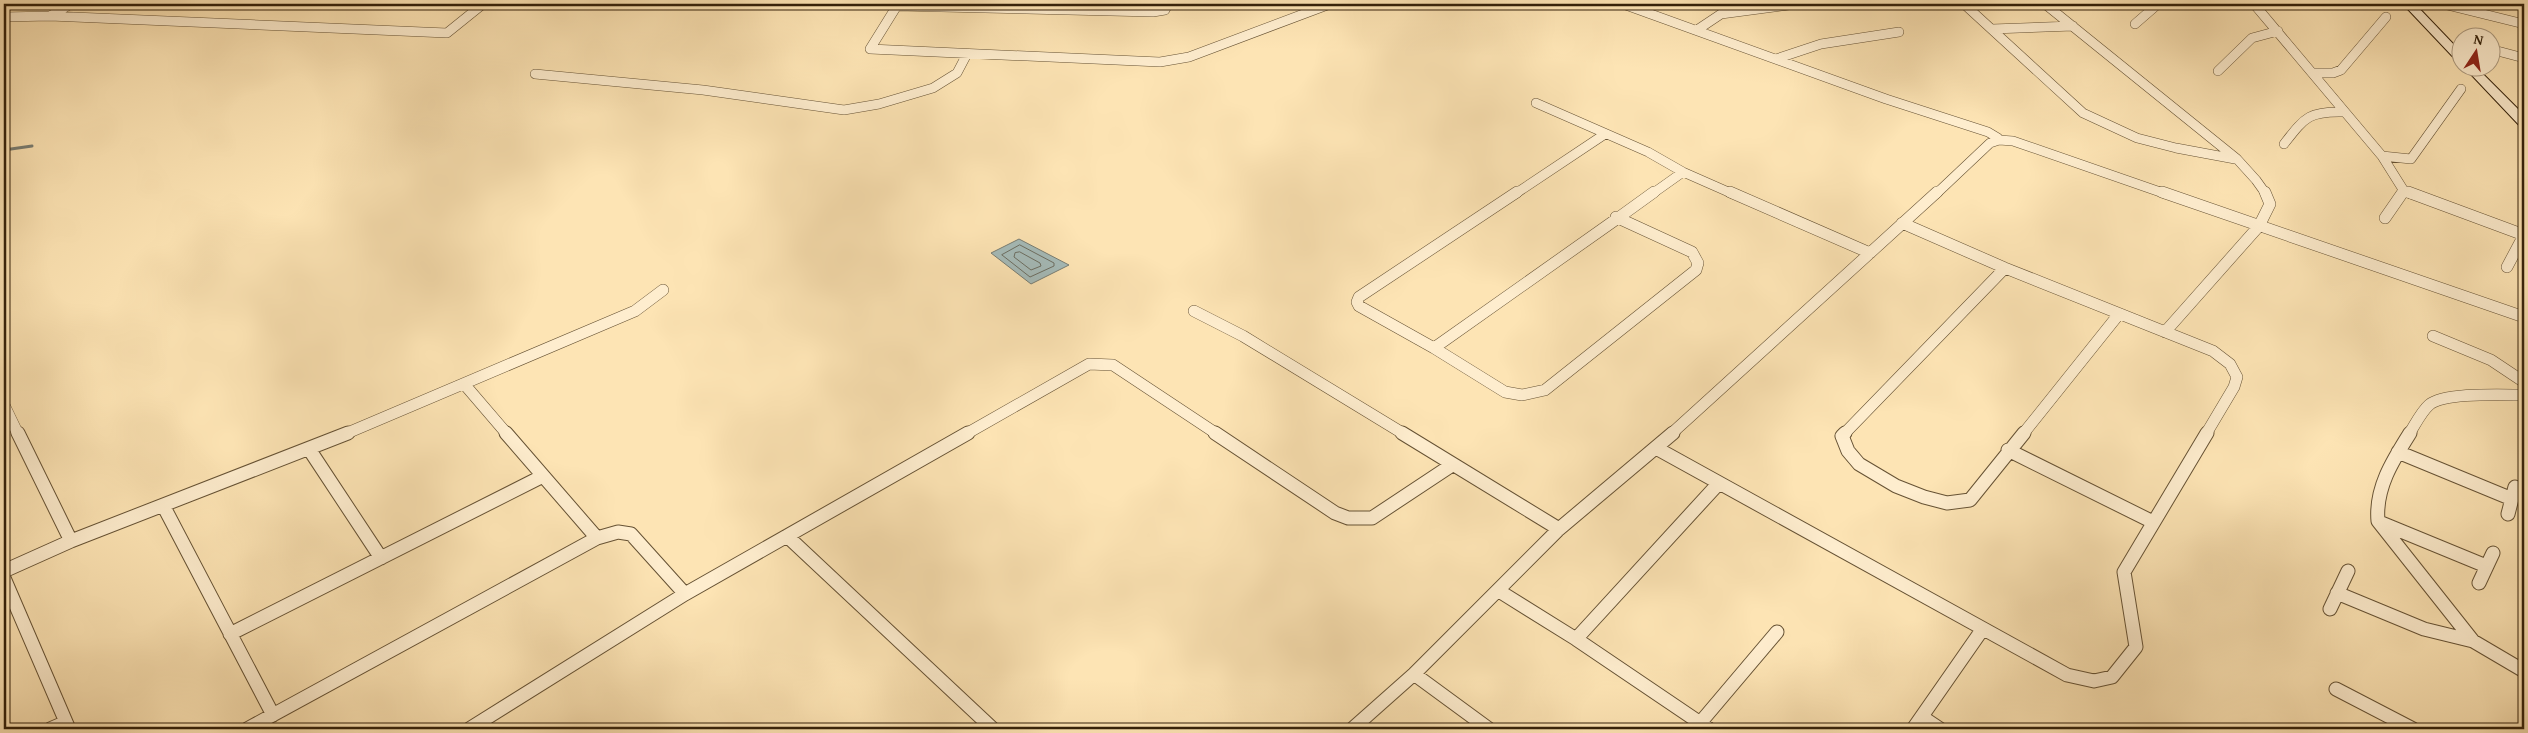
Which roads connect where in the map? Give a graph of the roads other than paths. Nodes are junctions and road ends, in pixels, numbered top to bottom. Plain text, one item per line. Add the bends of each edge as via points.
1 (71, 4) edge
2 (483, 4) edge
3 (738, 4) edge
4 (806, 4) edge
5 (1168, 4) edge
6 (1330, 4) edge
7 (1623, 4) edge
8 (1796, 4) edge
9 (1964, 4) edge
10 (2045, 4) edge
11 (2158, 4) edge
12 (2254, 4) edge
13 (2409, 4) edge
14 (2443, 4) edge
15 (897, 5) edge
16 (990, 6) edge
17 (4, 16) edge
18 (50, 16) junction
19 (2386, 17) dead end
20 (2135, 24) dead end
21 (2524, 24) edge
22 (2073, 26) junction
23 (1697, 30) junction
24 (1992, 30) junction
25 (2278, 31) junction
26 (1898, 32) dead end
27 (2450, 47) edge
28 (2500, 52) edge
29 (967, 54) junction
30 (2524, 58) edge
31 (1776, 59) junction
32 (2218, 71) dead end
33 (2313, 73) junction
34 (535, 74) dead end
35 (2481, 78) edge
36 (2461, 89) dead end
37 (1536, 103) dead end
38 (2344, 112) junction
39 (2524, 122) edge
40 (1605, 134) junction
41 (1998, 138) junction
42 (2284, 144) dead end
43 (2382, 156) junction
44 (2237, 159) junction
45 (1684, 172) junction
46 (2404, 191) junction
47 (1616, 217) junction
48 (2385, 218) dead end
49 (1902, 224) junction
50 (2259, 226) junction
51 (2524, 235) edge
52 (1870, 253) junction
53 (2507, 267) dead end
54 (2005, 268) junction
55 (663, 290) dead end
56 (1194, 311) dead end
57 (2119, 314) junction
58 (2524, 317) edge
59 (2165, 332) junction
60 (2433, 336) dead end
61 (1434, 348) junction
62 (2524, 382) edge
63 (465, 385) junction
64 (2524, 395) edge
65 (4, 405) edge
66 (1656, 448) junction
67 (309, 449) junction
68 (2008, 450) junction
69 (2398, 452) junction
70 (1452, 465) junction
71 (543, 476) junction
72 (1718, 483) junction
73 (164, 507) junction
74 (2508, 514) dead end
75 (2378, 521) junction
76 (2153, 522) junction
77 (1560, 529) junction
78 (787, 536) junction
79 (597, 538) junction
80 (71, 541) junction
81 (2493, 553) dead end
82 (381, 558) junction
83 (2486, 566) junction
84 (4, 571) edge
85 (2348, 571) dead end
86 (4, 578) edge
87 (2479, 583) dead end
88 (1499, 590) junction
89 (2337, 593) junction
90 (685, 594) junction
91 (2330, 608) dead end
92 (1982, 630) junction
93 (1778, 632) dead end
94 (230, 634) junction
95 (1576, 639) junction
96 (2472, 641) junction
97 (2524, 671) edge
98 (1414, 674) junction
99 (2336, 690) dead end
100 (273, 715) junction
101 (1918, 723) edge
102 (68, 726) edge
103 (1704, 726) edge
104 (50, 729) edge
105 (247, 729) edge
106 (469, 729) edge
107 (993, 729) edge
108 (1352, 729) edge
109 (1489, 729) edge
110 (1940, 729) edge
111 (2413, 729) edge

1 - 18 street
2 - 18 street via 447,33
3 - 4 street
5 - 16 street via 1165,10 1153,12
6 - 29 street via 1189,57 1168,61
7 - 23 street
8 - 23 street via 1721,14
9 - 24 street
10 - 22 street
11 - 20 street
12 - 25 street
13 - 27 street
14 - 21 street
15 - 16 street
15 - 29 street via 870,49
17 - 18 street
19 - 33 street via 2341,70
22 - 24 street
22 - 44 street
23 - 31 street
24 - 44 street via 2083,113 2098,122 2181,150
25 - 32 street via 2252,38
25 - 33 street
26 - 31 street via 1838,40
28 - 30 street
29 - 34 street via 957,73 933,88 879,104 844,110 703,90
31 - 41 street
33 - 38 street
35 - 39 street
36 - 43 street via 2411,158
37 - 40 street
38 - 42 street via 2312,112
38 - 43 street
40 - 45 street
40 - 61 street via 1358,298 1360,306
41 - 49 street via 1990,141
41 - 50 street via 2013,140 2195,201
43 - 46 street
44 - 50 street via 2266,191 2270,204
45 - 47 street
45 - 52 street
46 - 48 street
46 - 51 street
47 - 61 street
47 - 61 street via 1692,252 1698,263 1696,270 1545,390 1526,395 1506,392
49 - 52 street
49 - 54 street
50 - 58 street
50 - 59 street
51 - 53 street
52 - 66 street
54 - 57 street
54 - 68 street via 1842,436 1851,457 1866,468 1913,494 1950,503 1970,500
55 - 63 street via 635,311
56 - 70 street via 1244,336
57 - 59 street
57 - 68 street
59 - 76 street via 2214,351 2230,364 2237,377
60 - 62 street via 2491,360
63 - 67 street
63 - 71 street
64 - 69 street via 2436,400 2429,405
65 - 80 street
66 - 72 street
66 - 77 street
67 - 73 street
67 - 82 street
68 - 76 street
69 - 74 street via 2513,493
69 - 75 street via 2378,496 2375,512
70 - 77 street
70 - 78 street via 1372,518 1348,518 1335,513 1113,365 1089,364
71 - 79 street
71 - 82 street
72 - 92 street
72 - 95 street
73 - 80 street
73 - 94 street
75 - 83 street
75 - 96 street
76 - 92 street via 2124,572 2123,582 2136,629 2136,647 2112,678 2094,681 2067,675
77 - 88 street
78 - 90 street
78 - 107 street
79 - 90 street via 613,532 631,534
79 - 100 street
80 - 84 street
81 - 83 street
82 - 94 street
83 - 87 street
85 - 89 street
86 - 102 street
88 - 95 street
88 - 98 street
89 - 91 street
89 - 96 street via 2424,629
90 - 106 street
92 - 101 street
93 - 103 street
94 - 100 street
95 - 103 street
96 - 97 street
98 - 108 street
98 - 109 street
99 - 111 street
100 - 105 street
101 - 110 street
102 - 104 street

